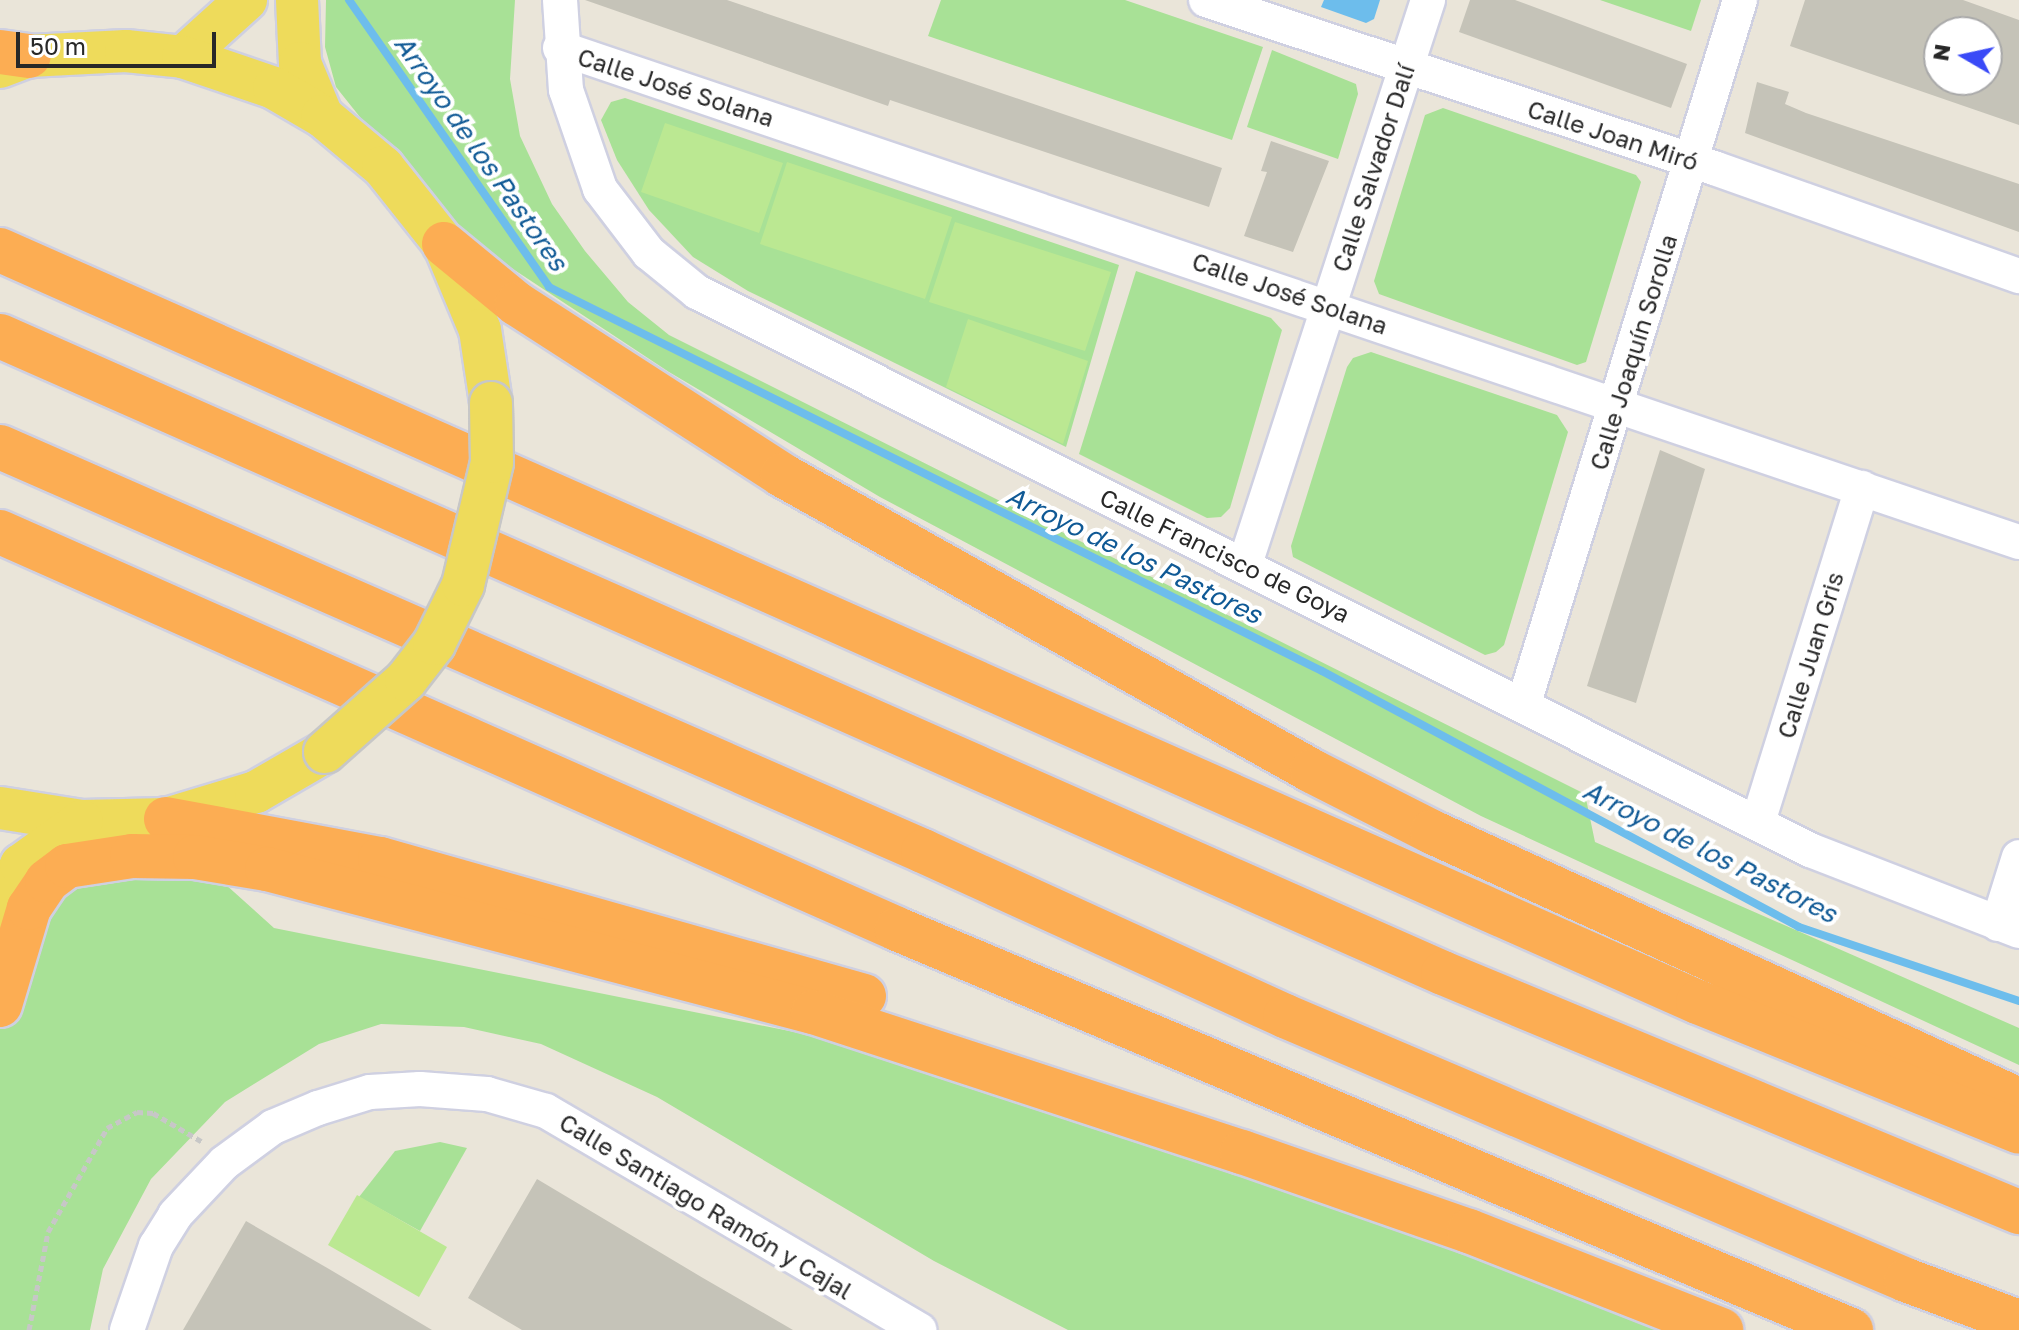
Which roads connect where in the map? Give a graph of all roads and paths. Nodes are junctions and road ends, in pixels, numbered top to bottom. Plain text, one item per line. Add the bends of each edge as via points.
1 (246, 0) edge
2 (297, 0) edge
3 (560, 0) edge
4 (1206, 0) edge
5 (1428, 0) edge
6 (1740, 0) edge
7 (560, 48) junction
8 (183, 57) junction
9 (10, 58) edge
10 (1405, 68) junction
11 (322, 116) junction
12 (1692, 160) junction
13 (444, 244) junction
14 (0, 250) edge
15 (2019, 276) edge
16 (1329, 305) junction
17 (0, 336) edge
18 (1616, 406) junction
19 (0, 447) edge
20 (1862, 488) junction
21 (0, 532) edge
22 (2019, 542) edge
23 (1245, 564) junction
24 (1524, 703) junction
25 (0, 808) edge
26 (166, 819) junction
27 (82, 821) junction
28 (1758, 822) junction
29 (2019, 857) edge
30 (0, 911) edge
31 (2009, 928) edge
32 (0, 1005) edge
33 (2019, 1100) edge
34 (2019, 1132) edge
35 (201, 1141) dead end
36 (2019, 1212) edge
37 (2019, 1322) edge
38 (29, 1330) edge
39 (127, 1330) edge
40 (919, 1330) edge
41 (1721, 1330) edge
42 (1775, 1330) edge
43 (1851, 1330) edge

1 - 8 main road
2 - 11 main road via 300,63
3 - 7 street, Calle Francisco de Goya
4 - 10 street, Calle Joan Miró
5 - 10 street, Calle Salvador Dalí
6 - 12 street, Calle Joaquín Sorolla
7 - 16 street, Calle José Solana
7 - 23 street, Calle Francisco de Goya via 580,139 600,189 649,253 697,292 741,319
8 - 9 main road via 126,51
8 - 11 main road via 274,88
10 - 12 street, Calle Joan Miró
10 - 16 street, Calle Salvador Dalí
11 - 13 main road via 383,167
12 - 15 street, Calle Joan Miró
12 - 18 street, Calle Joaquín Sorolla
13 - 26 main road, bridge via 480,330 491,403 492,462 463,585 434,644 406,680 325,752 256,792
13 - 33 highway via 517,304 782,475 1284,756 1432,832
14 - 34 highway via 1698,1002
16 - 18 street, Calle José Solana
16 - 23 street, Calle Salvador Dalí
17 - 36 highway via 1443,973
18 - 20 street, Calle José Solana
18 - 24 street, Calle Joaquín Sorolla
19 - 37 highway via 923,851 1285,1016 1792,1232
20 - 22 street, Calle José Solana
20 - 28 street, Calle Juan Gris
21 - 43 highway via 897,929
23 - 24 street, Calle Francisco de Goya
24 - 28 street, Calle Francisco de Goya
25 - 27 main road
26 - 27 main road
26 - 42 highway via 395,863 786,971 1014,1043 1233,1121
27 - 30 main road via 21,865
28 - 31 street, Calle Francisco de Goya via 1810,850
29 - 31 street
32 - 41 highway via 29,908 47,881 67,866 132,856 195,857 267,869 798,1007 958,1057 1469,1231
35 - 38 path via 153,1113 137,1112 107,1128 48,1232
39 - 40 street, Calle Santiago Ramón y Cajal via 156,1246 175,1215 224,1163 273,1127 318,1108 370,1092 420,1089 487,1094 546,1111

